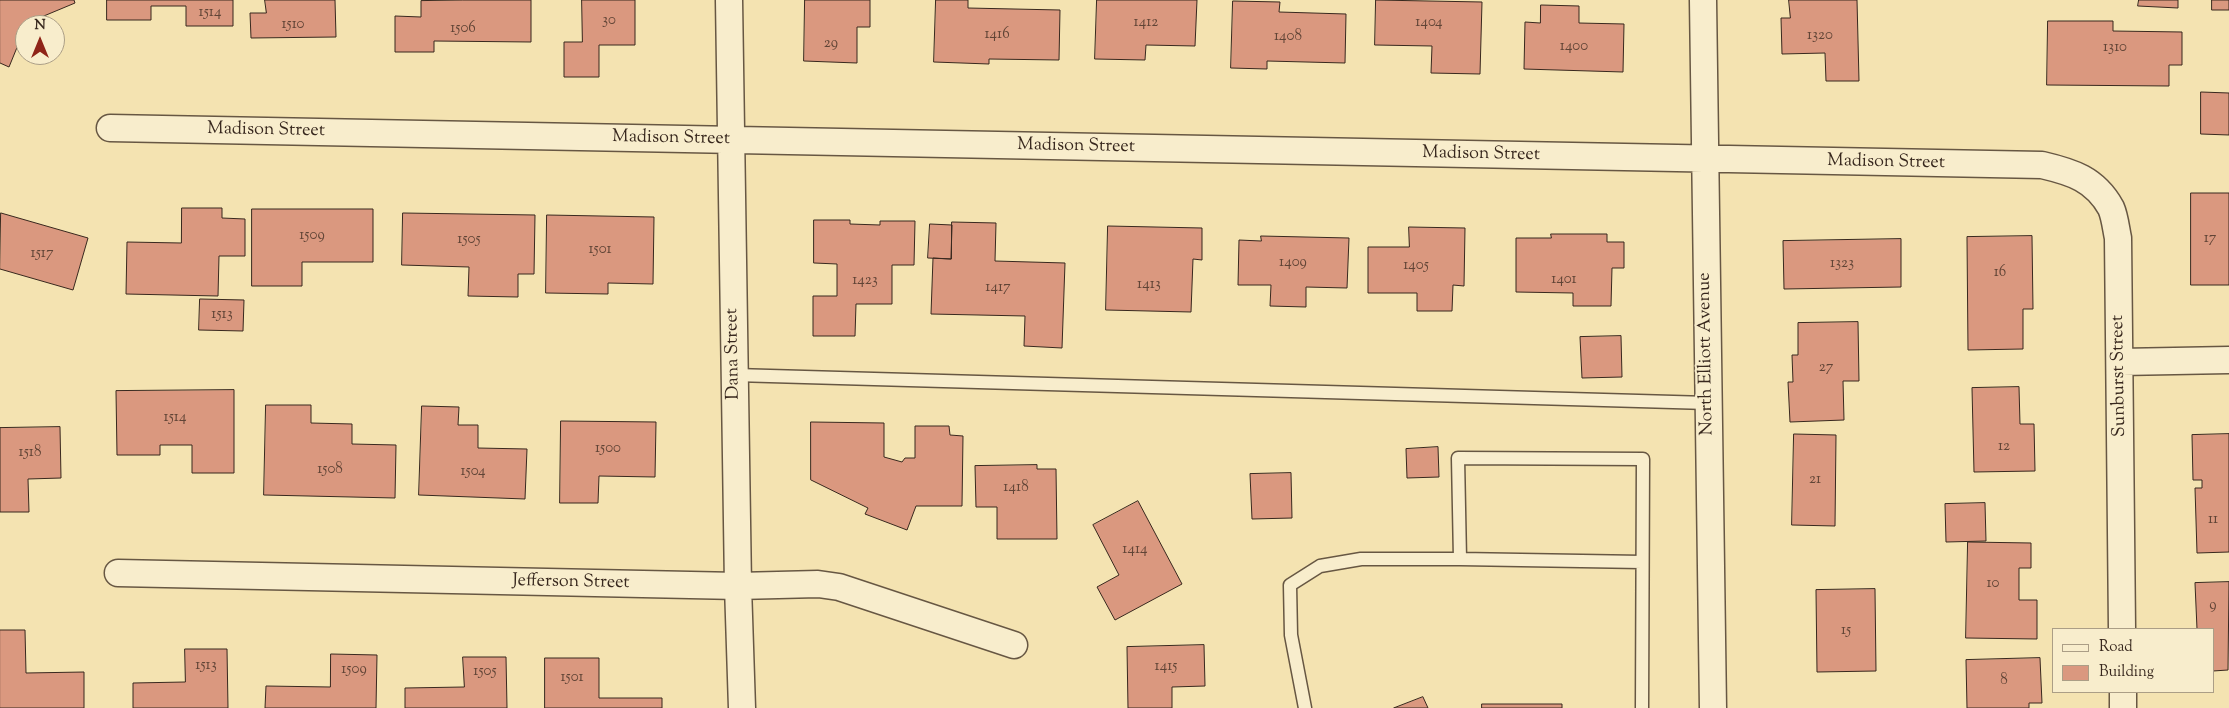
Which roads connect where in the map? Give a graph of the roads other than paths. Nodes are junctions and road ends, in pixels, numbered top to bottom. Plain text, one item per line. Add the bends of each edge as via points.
1 (730, 0) edge
2 (1703, 0) edge
3 (110, 128) dead end
4 (731, 140) junction
5 (1704, 160) junction
6 (2042, 165) joint
7 (2229, 360) edge
8 (2120, 362) junction
9 (735, 375) junction
10 (1708, 402) junction
11 (1460, 559) junction
12 (1642, 562) junction
13 (118, 573) dead end
14 (738, 586) junction
15 (2122, 628) edge
16 (1014, 645) dead end
17 (2123, 693) edge
18 (742, 708) edge
19 (1305, 708) edge
20 (1642, 708) edge
21 (1714, 708) edge
22 (2123, 708) edge

1 - 4 street, Dana Street
2 - 5 street, North Elliott Avenue
3 - 4 street, Madison Street
4 - 5 street, Madison Street
4 - 9 street, Dana Street
5 - 6 street, Madison Street
5 - 10 street, North Elliott Avenue
6 - 8 street, Sunburst Street via 2070,171 2095,186 2112,209 2118,238
7 - 8 street
8 - 15 street, Sunburst Street
9 - 10 lane
9 - 14 street, Dana Street
10 - 21 street, North Elliott Avenue
11 - 12 lane
11 - 12 lane via 1458,458 1643,459
11 - 19 lane via 1361,559 1320,566 1290,585 1291,635
12 - 20 lane
13 - 14 street, Jefferson Street
14 - 16 street, Jefferson Street via 818,584 839,587
14 - 18 street, Dana Street
17 - 22 street

